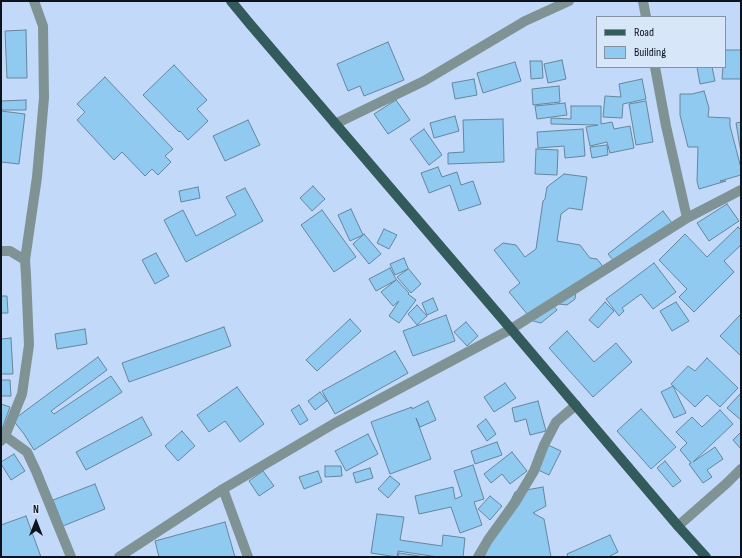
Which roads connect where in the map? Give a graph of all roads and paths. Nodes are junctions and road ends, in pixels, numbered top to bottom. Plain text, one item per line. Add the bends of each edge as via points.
1 (34, 1) edge
2 (231, 1) edge
3 (569, 1) edge
4 (643, 1) edge
5 (646, 16) edge
6 (655, 68) edge
7 (335, 124) junction
8 (741, 190) edge
9 (687, 218) junction
10 (1, 250) edge
11 (25, 260) junction
12 (511, 329) junction
13 (576, 405) junction
14 (3, 438) edge
15 (741, 469) edge
16 (223, 489) junction
17 (678, 526) junction
18 (71, 557) edge
19 (119, 557) edge
20 (248, 557) edge
21 (478, 557) edge
22 (706, 557) edge

1 - 11 street via 43,26 44,98 37,177
2 - 7 main road
3 - 7 street via 524,21 424,80
4 - 5 street
6 - 9 street
7 - 12 main road
8 - 9 street
9 - 12 street
10 - 11 street via 10,251
11 - 14 street via 29,345 22,394
12 - 13 main road
12 - 16 street via 335,423
13 - 17 main road
13 - 21 street via 556,422 534,472
14 - 18 street via 27,452
15 - 17 street
16 - 19 street
16 - 20 street
17 - 22 main road

